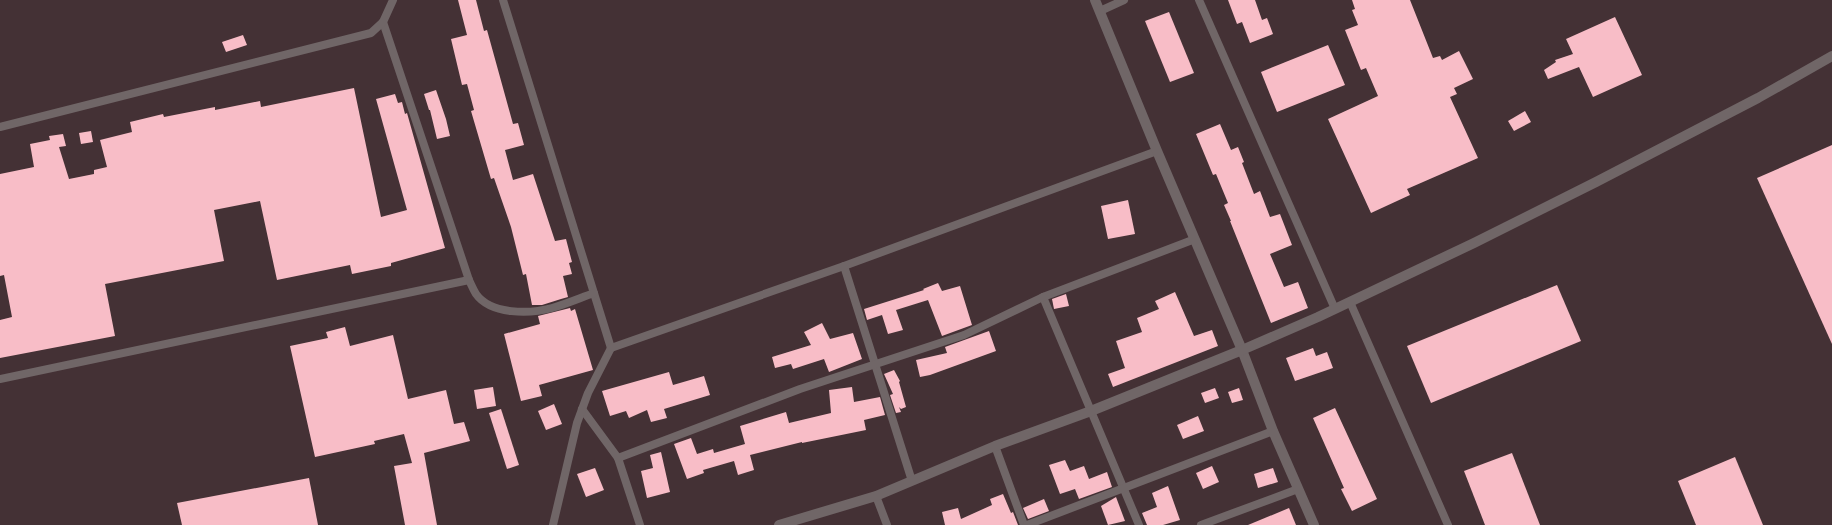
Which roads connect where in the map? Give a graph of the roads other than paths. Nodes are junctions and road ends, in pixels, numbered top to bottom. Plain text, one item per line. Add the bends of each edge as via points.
1 (393, 0) edge
2 (503, 0) edge
3 (1095, 0) edge
4 (1124, 0) edge
5 (1199, 0) edge
6 (1100, 11) junction
7 (383, 22) junction
8 (1832, 56) edge
9 (0, 127) edge
10 (1157, 151) junction
11 (1196, 239) junction
12 (844, 266) junction
13 (469, 280) junction
14 (594, 293) junction
15 (1043, 297) junction
16 (1350, 302) junction
17 (1335, 309) junction
18 (611, 348) junction
19 (1242, 350) junction
20 (875, 366) junction
21 (0, 379) edge
22 (582, 408) junction
23 (1091, 410) junction
24 (1273, 431) junction
25 (995, 446) junction
26 (618, 458) junction
27 (912, 481) junction
28 (1124, 488) junction
29 (1298, 490) junction
30 (876, 496) junction
31 (553, 525) edge
32 (640, 525) edge
33 (779, 525) edge
34 (886, 525) edge
35 (1024, 525) edge
36 (1027, 525) edge
37 (1139, 525) edge
38 (1201, 525) edge
39 (1314, 525) edge
40 (1448, 525) edge

1 - 7 lane
2 - 14 lane
3 - 6 street
4 - 6 lane
5 - 17 lane
6 - 10 street
7 - 9 lane via 371,33
7 - 13 lane
8 - 16 street via 1758,98 1603,178
10 - 11 street
10 - 12 lane
11 - 15 lane
11 - 19 street
12 - 18 lane
12 - 20 lane
13 - 14 lane via 477,295 488,304 502,309 552,308
13 - 21 lane
14 - 18 lane
15 - 20 lane via 964,335
15 - 23 lane
16 - 17 street
16 - 40 lane
17 - 19 street
18 - 22 lane
19 - 23 street
19 - 24 street
20 - 26 lane via 800,389
20 - 27 lane
22 - 26 lane
22 - 31 lane
23 - 25 street
23 - 28 lane
24 - 28 lane
24 - 29 street
25 - 27 street
25 - 35 lane
26 - 32 lane
27 - 30 street
28 - 36 lane
28 - 37 lane
29 - 38 lane
29 - 39 street
30 - 33 street
30 - 34 lane

